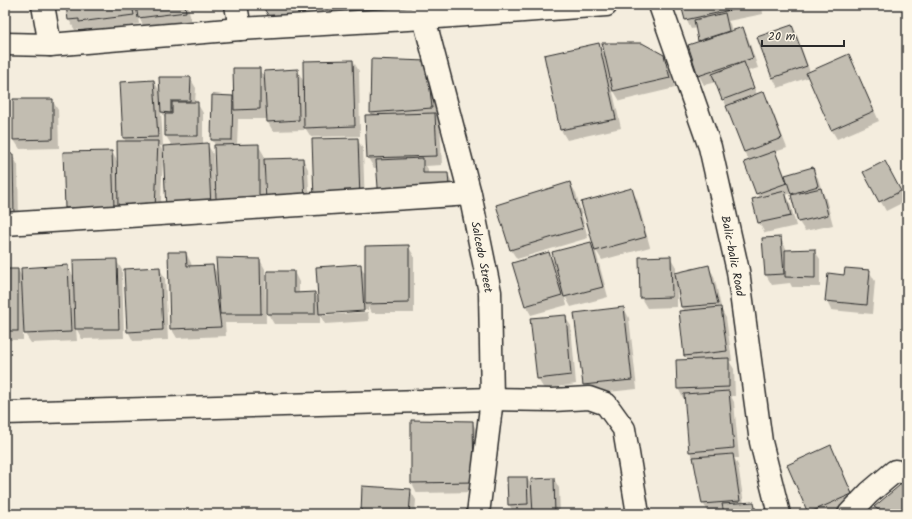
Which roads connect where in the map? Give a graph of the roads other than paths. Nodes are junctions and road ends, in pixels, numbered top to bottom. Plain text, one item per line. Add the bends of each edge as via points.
1 (43, 5) edge
2 (236, 5) edge
3 (606, 5) edge
4 (660, 5) edge
5 (423, 12) edge
6 (240, 29) junction
7 (5, 44) edge
8 (50, 44) junction
9 (470, 194) junction
10 (5, 224) edge
11 (492, 400) junction
12 (5, 413) edge
13 (907, 473) edge
14 (478, 514) edge
15 (638, 514) edge
16 (779, 514) edge
17 (849, 514) edge

1 - 8 street
2 - 6 street
3 - 5 street
4 - 16 street, Balic-balic Road via 710,147 738,271 761,442
5 - 6 street
5 - 9 street, Salcedo Street
6 - 8 street
7 - 8 street
9 - 10 street
9 - 11 street, Salcedo Street via 490,292
11 - 12 street
11 - 14 street, Salcedo Street
11 - 15 street via 589,398 606,404 624,429
13 - 17 street via 895,471 869,492

